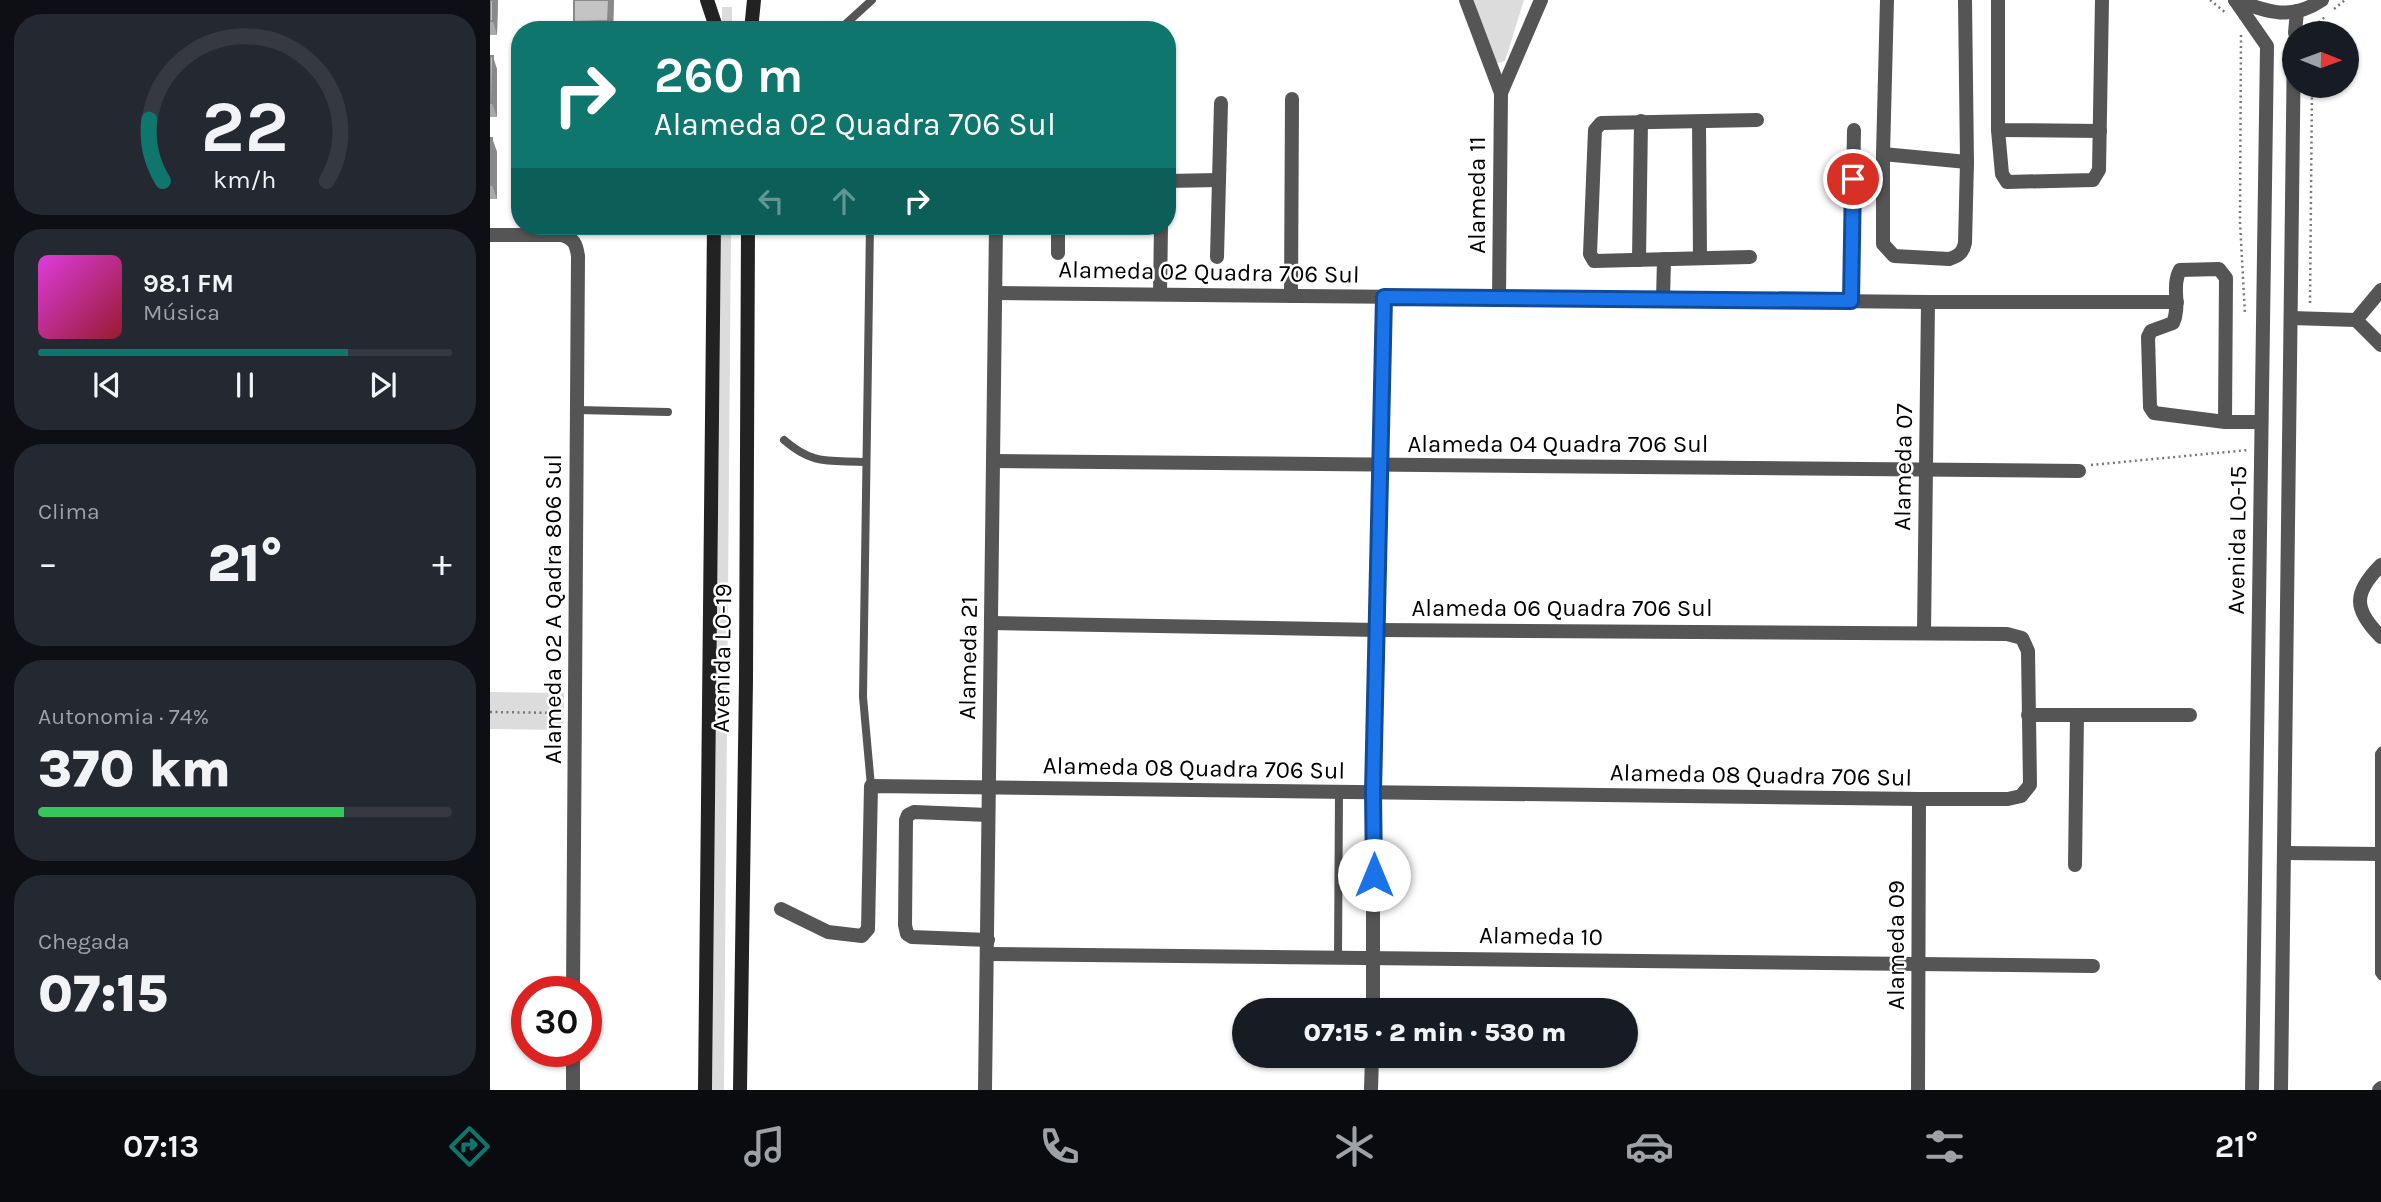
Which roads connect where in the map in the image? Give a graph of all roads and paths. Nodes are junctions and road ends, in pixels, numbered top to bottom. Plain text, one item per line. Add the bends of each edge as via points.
1 (707, 0) edge
2 (754, 0) edge
3 (872, 0) edge
4 (1466, 0) edge
5 (1541, 0) edge
6 (1888, 0) edge
7 (1965, 0) edge
8 (1998, 0) edge
9 (2102, 0) edge
10 (2210, 0) edge
11 (2235, 0) edge
12 (2322, 0) edge
13 (2345, 0) edge
14 (2297, 11) junction
15 (2228, 14) dead end
16 (714, 21) edge
17 (752, 21) edge
18 (849, 21) edge
19 (2296, 21) edge
20 (2320, 21) edge
21 (2238, 27) dead end
22 (1501, 93) junction
23 (2293, 98) edge
24 (2312, 98) edge
25 (1292, 99) dead end
26 (1221, 103) dead end
27 (1757, 120) dead end
28 (1641, 121) junction
29 (1699, 122) junction
30 (1854, 130) dead end
31 (1998, 130) junction
32 (2100, 131) junction
33 (1883, 154) junction
34 (1967, 162) junction
35 (1219, 180) junction
36 (1176, 181) edge
37 (490, 235) edge
38 (714, 235) edge
39 (748, 235) edge
40 (870, 235) edge
41 (996, 235) edge
42 (1058, 235) edge
43 (1161, 235) edge
44 (1058, 253) dead end
45 (1217, 257) dead end
46 (1700, 257) junction
47 (1750, 257) dead end
48 (1664, 259) junction
49 (1639, 260) junction
50 (2381, 290) edge
51 (996, 293) junction
52 (1160, 294) junction
53 (1292, 296) junction
54 (1384, 297) junction
55 (1499, 298) junction
56 (1663, 300) junction
57 (1851, 301) junction
58 (1928, 302) junction
59 (2177, 302) junction
60 (2245, 314) dead end
61 (2291, 318) junction
62 (2310, 319) junction
63 (2356, 320) junction
64 (2381, 345) edge
65 (577, 410) junction
66 (668, 412) dead end
67 (2225, 422) junction
68 (2262, 422) junction
69 (784, 440) dead end
70 (2261, 448) junction
71 (994, 461) junction
72 (866, 462) junction
73 (1382, 466) junction
74 (1925, 470) junction
75 (2079, 471) joint
76 (2381, 565) edge
77 (991, 623) junction
78 (1378, 630) junction
79 (1924, 633) junction
80 (2381, 637) edge
81 (490, 712) edge
82 (575, 713) junction
83 (2028, 715) junction
84 (2077, 715) junction
85 (2190, 715) dead end
86 (2381, 751) edge
87 (871, 786) junction
88 (988, 788) junction
89 (1339, 792) junction
90 (1373, 792) junction
91 (1919, 799) junction
92 (988, 815) junction
93 (2284, 853) junction
94 (2379, 854) edge
95 (2075, 865) dead end
96 (781, 909) dead end
97 (988, 947) junction
98 (1338, 957) junction
99 (1374, 957) junction
100 (1918, 964) junction
101 (2093, 966) dead end
102 (573, 976) edge
103 (2381, 976) edge
104 (1373, 998) edge
105 (573, 1067) edge
106 (1372, 1068) edge
107 (573, 1090) edge
108 (705, 1090) edge
109 (740, 1090) edge
110 (985, 1090) edge
111 (1371, 1090) edge
112 (1918, 1090) edge
113 (2252, 1090) edge
114 (2281, 1090) edge

1 - 16 main road
2 - 17 main road
3 - 18 lane
4 - 22 street, Alameda 11
5 - 22 street, Alameda 11
6 - 33 street
7 - 34 street
8 - 31 street
9 - 32 street
10 - 15 path
11 - 14 street via 2271,13
11 - 68 street, Avenida LO-15 via 2267,47
12 - 14 street
13 - 20 path
14 - 19 street
21 - 60 path
22 - 55 street, Alameda 11
23 - 61 street, Avenida LO-15
24 - 62 path
25 - 53 street
26 - 35 street
27 - 29 street
28 - 29 street
28 - 49 street
28 - 49 street via 1601,123 1595,130 1590,254 1598,262
29 - 46 street
30 - 57 street
31 - 32 street
31 - 32 street via 2002,174 2007,182 2092,180 2099,170
33 - 34 street
33 - 34 street via 1884,244 1894,256 1949,259 1964,250
35 - 36 street
35 - 45 street
37 - 65 street, Alameda 02 A Qadra 806 Sul via 562,235 576,244
38 - 108 main road, Avenida LO-19
39 - 109 main road, Avenida LO-19
40 - 72 lane
41 - 51 street, Alameda 21
42 - 44 street
43 - 52 street
46 - 47 street
46 - 48 street
48 - 49 street
48 - 56 street
50 - 63 street
51 - 52 street, Alameda 02 Quadra 706 Sul
51 - 71 street, Alameda 21
52 - 53 street, Alameda 02 Quadra 706 Sul
53 - 54 street, Alameda 02 Quadra 706 Sul
54 - 55 street, Alameda 02 Quadra 706 Sul
54 - 73 street
55 - 56 street, Alameda 02 Quadra 706 Sul
56 - 57 street, Alameda 02 Quadra 706 Sul
57 - 58 street, Alameda 02 Quadra 706 Sul
58 - 59 street, Alameda 02 Quadra 706 Sul
58 - 74 street, Alameda 07
59 - 67 street via 2173,323 2151,331 2148,337 2150,407 2154,412
59 - 67 street via 2180,271 2223,272
61 - 62 street
61 - 93 street, Avenida LO-15
62 - 63 street
63 - 64 street
65 - 66 lane
65 - 82 street, Alameda 02 A Qadra 806 Sul
67 - 68 street
68 - 70 street, Avenida LO-15
69 - 72 lane via 812,459
70 - 75 path via 2095,463
70 - 113 street, Avenida LO-15
71 - 73 street, Alameda 04 Quadra 706 Sul
71 - 77 street, Alameda 21
72 - 87 lane via 863,697
73 - 74 street, Alameda 04 Quadra 706 Sul
73 - 78 street
74 - 75 street, Alameda 04 Quadra 706 Sul
74 - 79 street, Alameda 07
76 - 80 street via 2367,579 2360,598 2363,615
77 - 78 street, Alameda 06 Quadra 706 Sul
77 - 88 street, Alameda 21
78 - 79 street, Alameda 06 Quadra 706 Sul
78 - 90 street
79 - 83 street, Alameda 06 Quadra 706 Sul via 2022,638 2026,643
81 - 82 path
82 - 102 street, Alameda 02 A Qadra 806 Sul
83 - 84 street
83 - 91 street, Alameda 08 Quadra 706 Sul via 2031,785 2021,796
84 - 85 street
84 - 95 street
86 - 94 lane
87 - 88 street, Alameda 08 Quadra 706 Sul
87 - 96 street via 868,929 862,936 828,932
88 - 89 street, Alameda 08 Quadra 706 Sul
88 - 92 street, Alameda 21
89 - 90 street, Alameda 08 Quadra 706 Sul
89 - 98 lane
90 - 91 street, Alameda 08 Quadra 706 Sul
90 - 99 street
91 - 100 street, Alameda 09
92 - 97 street, Alameda 21
92 - 97 street, Alameda 10 via 908,815 905,925 912,937
93 - 94 street
93 - 114 street, Avenida LO-15
94 - 103 lane
97 - 98 street, Alameda 10
97 - 110 street, Alameda 21
98 - 99 street, Alameda 10
99 - 100 street, Alameda 10
99 - 104 street
100 - 101 street, Alameda 10
100 - 112 street, Alameda 09
105 - 107 street
106 - 111 street

